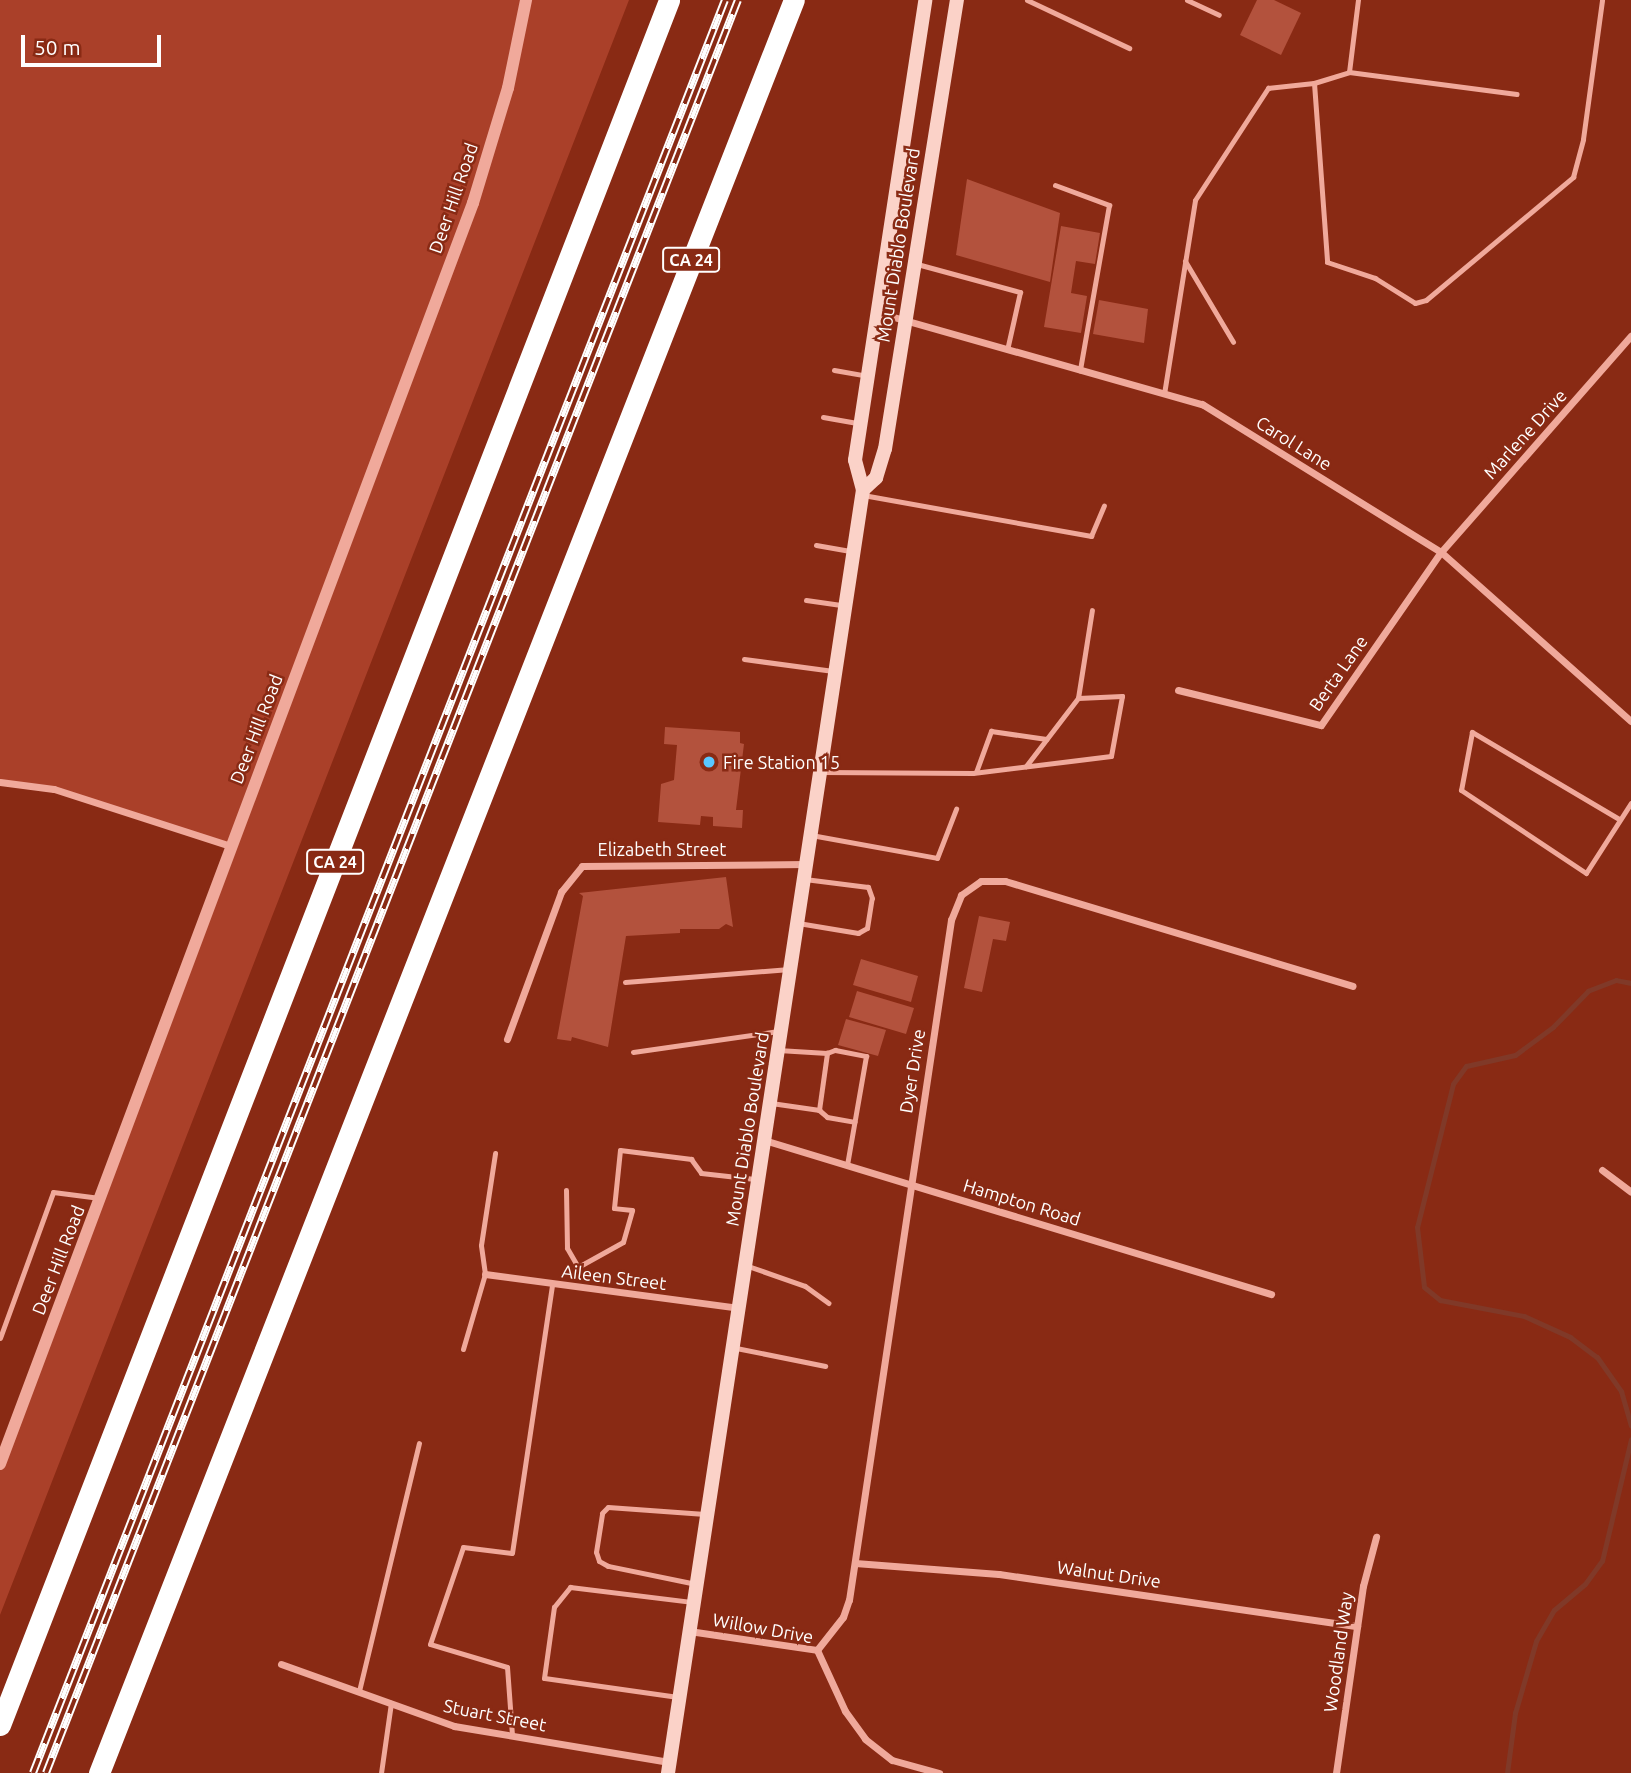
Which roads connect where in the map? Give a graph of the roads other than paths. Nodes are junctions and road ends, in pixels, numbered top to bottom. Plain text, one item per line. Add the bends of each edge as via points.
1 (526, 0) edge
2 (669, 0) edge
3 (794, 0) edge
4 (925, 0) edge
5 (957, 0) edge
6 (1027, 0) edge
7 (1186, 0) edge
8 (1358, 0) edge
9 (1602, 0) edge
10 (1219, 15) dead end
11 (1129, 48) dead end
12 (1349, 72) junction
13 (1314, 83) junction
14 (1517, 94) dead end
15 (1055, 185) dead end
16 (1185, 261) junction
17 (915, 264) junction
18 (876, 312) junction
19 (907, 321) junction
20 (1631, 336) edge
21 (1233, 342) dead end
22 (1007, 350) junction
23 (834, 370) dead end
24 (1080, 370) junction
25 (867, 376) junction
26 (1164, 394) junction
27 (823, 418) dead end
28 (860, 424) junction
29 (863, 492) junction
30 (1104, 506) dead end
31 (816, 545) dead end
32 (854, 551) junction
33 (1440, 552) junction
34 (806, 600) dead end
35 (846, 606) junction
36 (1092, 610) dead end
37 (744, 659) dead end
38 (836, 671) junction
39 (1178, 690) dead end
40 (1078, 698) junction
41 (1631, 721) edge
42 (1046, 739) junction
43 (1026, 766) junction
44 (821, 772) junction
45 (976, 772) junction
46 (0, 782) edge
47 (1631, 803) edge
48 (956, 809) dead end
49 (1619, 819) junction
50 (811, 835) junction
51 (231, 846) junction
52 (807, 864) junction
53 (804, 879) junction
54 (798, 923) junction
55 (791, 969) junction
56 (625, 982) dead end
57 (1352, 985) dead end
58 (781, 1031) junction
59 (507, 1039) dead end
60 (778, 1050) junction
61 (633, 1052) dead end
62 (827, 1053) junction
63 (770, 1102) junction
64 (819, 1110) junction
65 (855, 1122) junction
66 (764, 1140) junction
67 (495, 1153) dead end
68 (848, 1165) junction
69 (1602, 1170) dead end
70 (758, 1179) junction
71 (911, 1184) junction
72 (566, 1190) dead end
73 (1631, 1192) edge
74 (100, 1198) junction
75 (745, 1265) junction
76 (485, 1274) junction
77 (552, 1285) junction
78 (1271, 1294) dead end
79 (828, 1303) dead end
80 (739, 1308) junction
81 (0, 1338) edge
82 (733, 1347) junction
83 (463, 1349) dead end
84 (825, 1366) dead end
85 (419, 1443) dead end
86 (1, 1461) edge
87 (707, 1514) junction
88 (1376, 1537) dead end
89 (855, 1563) junction
90 (696, 1584) junction
91 (693, 1602) junction
92 (1357, 1626) junction
93 (689, 1631) junction
94 (817, 1650) junction
95 (281, 1664) dead end
96 (359, 1691) junction
97 (679, 1697) junction
98 (391, 1703) junction
99 (0, 1725) edge
100 (512, 1735) junction
101 (668, 1767) edge
102 (99, 1773) edge
103 (380, 1773) edge
104 (939, 1773) edge
105 (1336, 1773) edge

1 - 51 street, Deer Hill Road via 508,88 472,203
2 - 99 highway, CA 24
3 - 102 highway, CA 24
4 - 18 main road, Mount Diablo Boulevard
5 - 17 main road, Mount Diablo Boulevard
6 - 11 lane
7 - 10 lane
8 - 12 lane
9 - 13 lane via 1583,139 1573,177 1426,300 1415,303 1375,278 1327,262
12 - 13 lane
12 - 14 lane
13 - 16 lane via 1268,88 1195,200
15 - 24 lane via 1109,205
16 - 21 lane
16 - 26 lane
17 - 19 main road, Mount Diablo Boulevard
17 - 22 lane via 1020,292
18 - 19 street, Carol Lane
18 - 25 main road, Mount Diablo Boulevard
19 - 22 street, Carol Lane
19 - 29 main road, Mount Diablo Boulevard via 885,449 876,478
20 - 33 street, Marlene Drive
22 - 24 street, Carol Lane
23 - 25 lane
24 - 26 street, Carol Lane
25 - 28 main road, Mount Diablo Boulevard
26 - 33 street, Carol Lane via 1202,404
27 - 28 lane
28 - 29 main road, Mount Diablo Boulevard via 855,460
29 - 30 lane via 1091,536
29 - 32 main road, Mount Diablo Boulevard
31 - 32 lane
32 - 35 main road, Mount Diablo Boulevard
33 - 39 street, Berta Lane via 1321,725
33 - 41 street, Carol Lane
34 - 35 lane
35 - 38 main road, Mount Diablo Boulevard
36 - 40 lane
37 - 38 lane
38 - 44 main road, Mount Diablo Boulevard
40 - 42 lane
40 - 43 lane via 1122,696 1111,757
42 - 43 lane
42 - 45 lane via 991,731
43 - 45 lane
44 - 45 lane
44 - 50 main road, Mount Diablo Boulevard
46 - 51 street via 54,789
47 - 49 lane
48 - 50 lane via 937,858
49 - 49 lane via 1562,786 1472,732 1461,790 1586,873
50 - 52 main road, Mount Diablo Boulevard
51 - 74 street, Deer Hill Road
52 - 53 main road, Mount Diablo Boulevard
52 - 59 street, Elizabeth Street via 582,866 561,892
53 - 54 main road, Mount Diablo Boulevard
53 - 54 lane via 868,887 872,898 867,928 858,933
54 - 55 main road, Mount Diablo Boulevard
55 - 56 lane
55 - 58 main road, Mount Diablo Boulevard
57 - 71 street, Dyer Drive via 1005,881 981,881 961,895 951,920
58 - 60 main road, Mount Diablo Boulevard
58 - 61 lane
60 - 62 lane
60 - 63 main road, Mount Diablo Boulevard
62 - 64 lane
62 - 65 lane via 835,1050 866,1056
63 - 64 lane
63 - 66 main road, Mount Diablo Boulevard
64 - 65 lane via 827,1117
65 - 68 lane
66 - 68 street, Hampton Road
66 - 70 main road, Mount Diablo Boulevard
67 - 76 lane via 481,1245
68 - 71 street, Hampton Road
69 - 73 street
70 - 72 lane via 701,1173 691,1158 620,1150 614,1209 632,1209 623,1242 578,1267 567,1248
70 - 75 main road, Mount Diablo Boulevard
71 - 78 street, Hampton Road
71 - 89 street, Dyer Drive
74 - 81 lane via 53,1192
74 - 86 street, Deer Hill Road
75 - 79 lane via 805,1286
75 - 80 main road, Mount Diablo Boulevard
76 - 77 street, Aileen Street
76 - 83 lane
77 - 80 street, Aileen Street
77 - 100 lane via 512,1553 463,1547 430,1644 507,1667
80 - 82 main road, Mount Diablo Boulevard
82 - 84 lane
82 - 87 main road, Mount Diablo Boulevard
85 - 96 lane
87 - 90 main road, Mount Diablo Boulevard
87 - 90 lane via 618,1505 602,1513 599,1561
88 - 92 street, Woodland Way
89 - 92 street, Walnut Drive via 999,1574
89 - 94 street, Dyer Drive via 843,1617
90 - 91 main road, Mount Diablo Boulevard
91 - 93 main road, Mount Diablo Boulevard
91 - 97 lane via 570,1587 554,1606 544,1678
92 - 105 street, Woodland Way
93 - 94 street, Willow Drive
93 - 97 main road, Mount Diablo Boulevard
94 - 104 street, Willow Drive via 864,1740 892,1760
95 - 96 street, Stuart Street
96 - 98 street, Stuart Street
97 - 101 main road, Mount Diablo Boulevard
98 - 100 street, Stuart Street via 454,1726
98 - 103 lane
100 - 101 street, Stuart Street

